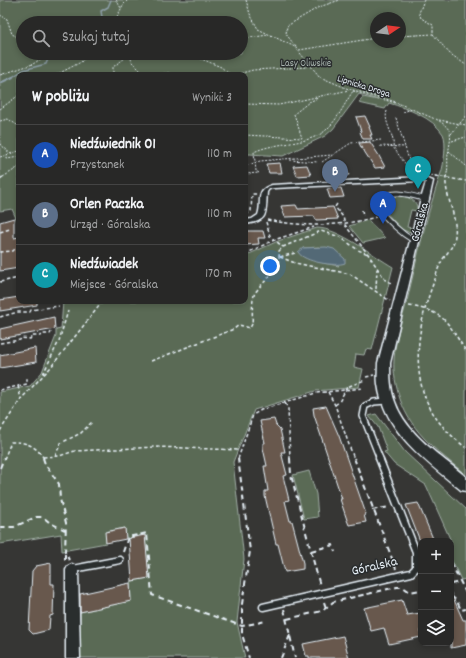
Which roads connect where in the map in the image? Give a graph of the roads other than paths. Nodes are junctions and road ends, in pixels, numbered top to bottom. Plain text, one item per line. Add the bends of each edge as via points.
1 (425, 199) junction
2 (248, 222) edge
3 (414, 241) junction
4 (387, 401) junction
5 (466, 485) edge
6 (120, 560) road end
7 (72, 570) joint
8 (263, 607) dead end
9 (73, 658) edge

1 - 2 street, Góralska via 430,181 415,179 270,187 263,194 262,216 256,221
1 - 3 street, Góralska
1 - 3 lane via 393,191 383,194 376,200 376,207 402,234
3 - 4 street, Góralska via 384,363
4 - 5 street, Góralska via 404,431
4 - 8 lane, Góralska via 365,406 363,416 416,552 416,568 411,573
6 - 7 lane
7 - 9 street

